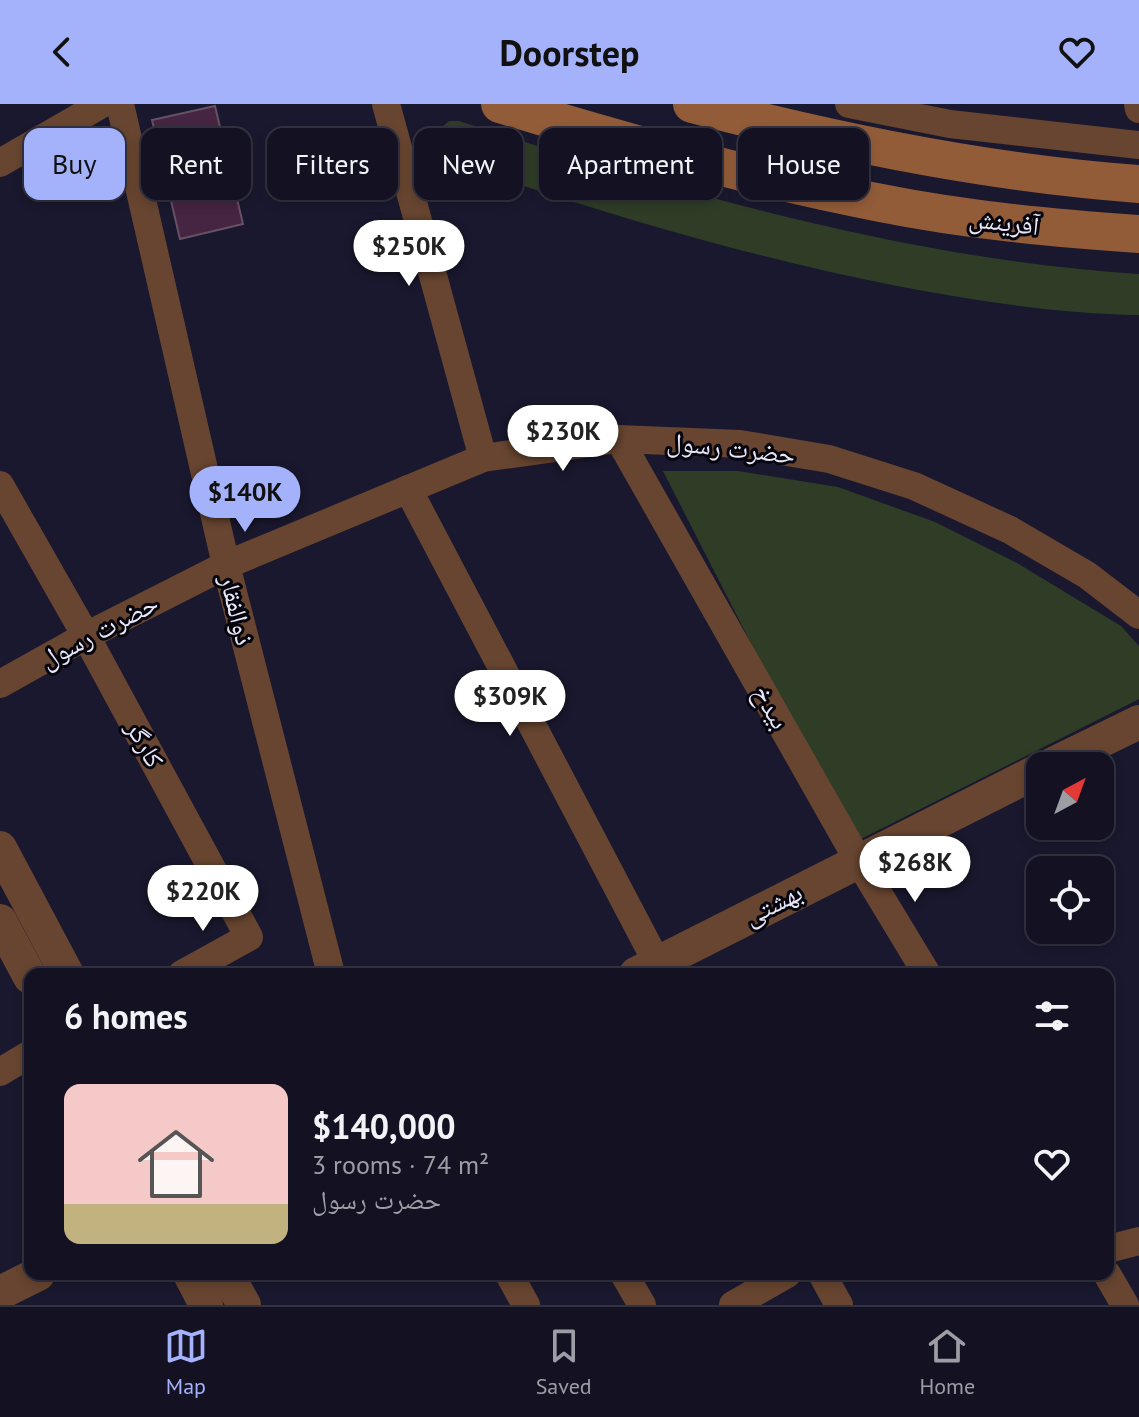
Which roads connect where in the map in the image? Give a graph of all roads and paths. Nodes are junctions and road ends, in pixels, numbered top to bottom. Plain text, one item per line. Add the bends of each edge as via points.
1 (102, 104) edge
2 (120, 104) edge
3 (386, 104) edge
4 (500, 104) edge
5 (692, 104) edge
6 (849, 104) edge
7 (948, 114) edge
8 (1139, 145) edge
9 (1, 161) edge
10 (1139, 184) edge
11 (1139, 234) edge
12 (619, 439) junction
13 (483, 458) junction
14 (0, 485) edge
15 (408, 489) junction
16 (226, 565) junction
17 (1139, 615) edge
18 (86, 636) junction
19 (0, 684) edge
20 (1139, 722) edge
21 (1078, 752) edge
22 (1026, 777) edge
23 (0, 848) edge
24 (858, 860) junction
25 (0, 921) edge
26 (25, 968) edge
27 (55, 968) edge
28 (193, 968) edge
29 (329, 968) edge
30 (651, 968) edge
31 (656, 968) edge
32 (923, 968) edge
33 (24, 1058) edge
34 (0, 1072) edge
35 (1139, 1241) edge
36 (1114, 1247) edge
37 (26, 1280) edge
38 (193, 1280) edge
39 (230, 1280) edge
40 (512, 1280) edge
41 (627, 1280) edge
42 (777, 1280) edge
43 (1110, 1280) edge
44 (0, 1293) edge
45 (206, 1305) edge
46 (244, 1305) edge
47 (526, 1305) edge
48 (642, 1305) edge
49 (733, 1305) edge
50 (1125, 1305) edge

1 - 9 street
2 - 16 street, ذوالفقار
3 - 13 street
4 - 11 main road, آفرینش via 748,174 881,203 1029,226
5 - 10 main road, آفرینش via 851,144 971,166
6 - 7 street
7 - 8 street
12 - 13 street, حضرت رسول
12 - 17 street, حضرت رسول via 740,444 829,459 914,486 1010,530 1087,575
12 - 24 street, بیدخ
13 - 15 street, حضرت رسول
14 - 18 street, کارگر
15 - 16 street, حضرت رسول
15 - 30 street
16 - 18 street, حضرت رسول
16 - 29 street, ذوالفقار
18 - 19 street, حضرت رسول
18 - 28 street, کارگر via 249,937
20 - 21 street
22 - 24 street, بهشتی
23 - 27 street
24 - 31 street, بهشتی
24 - 32 street, بیدخ
25 - 26 street
33 - 34 street
35 - 36 street
37 - 44 street
38 - 45 street
39 - 46 street
40 - 47 street
41 - 48 street
42 - 49 street
43 - 50 street

